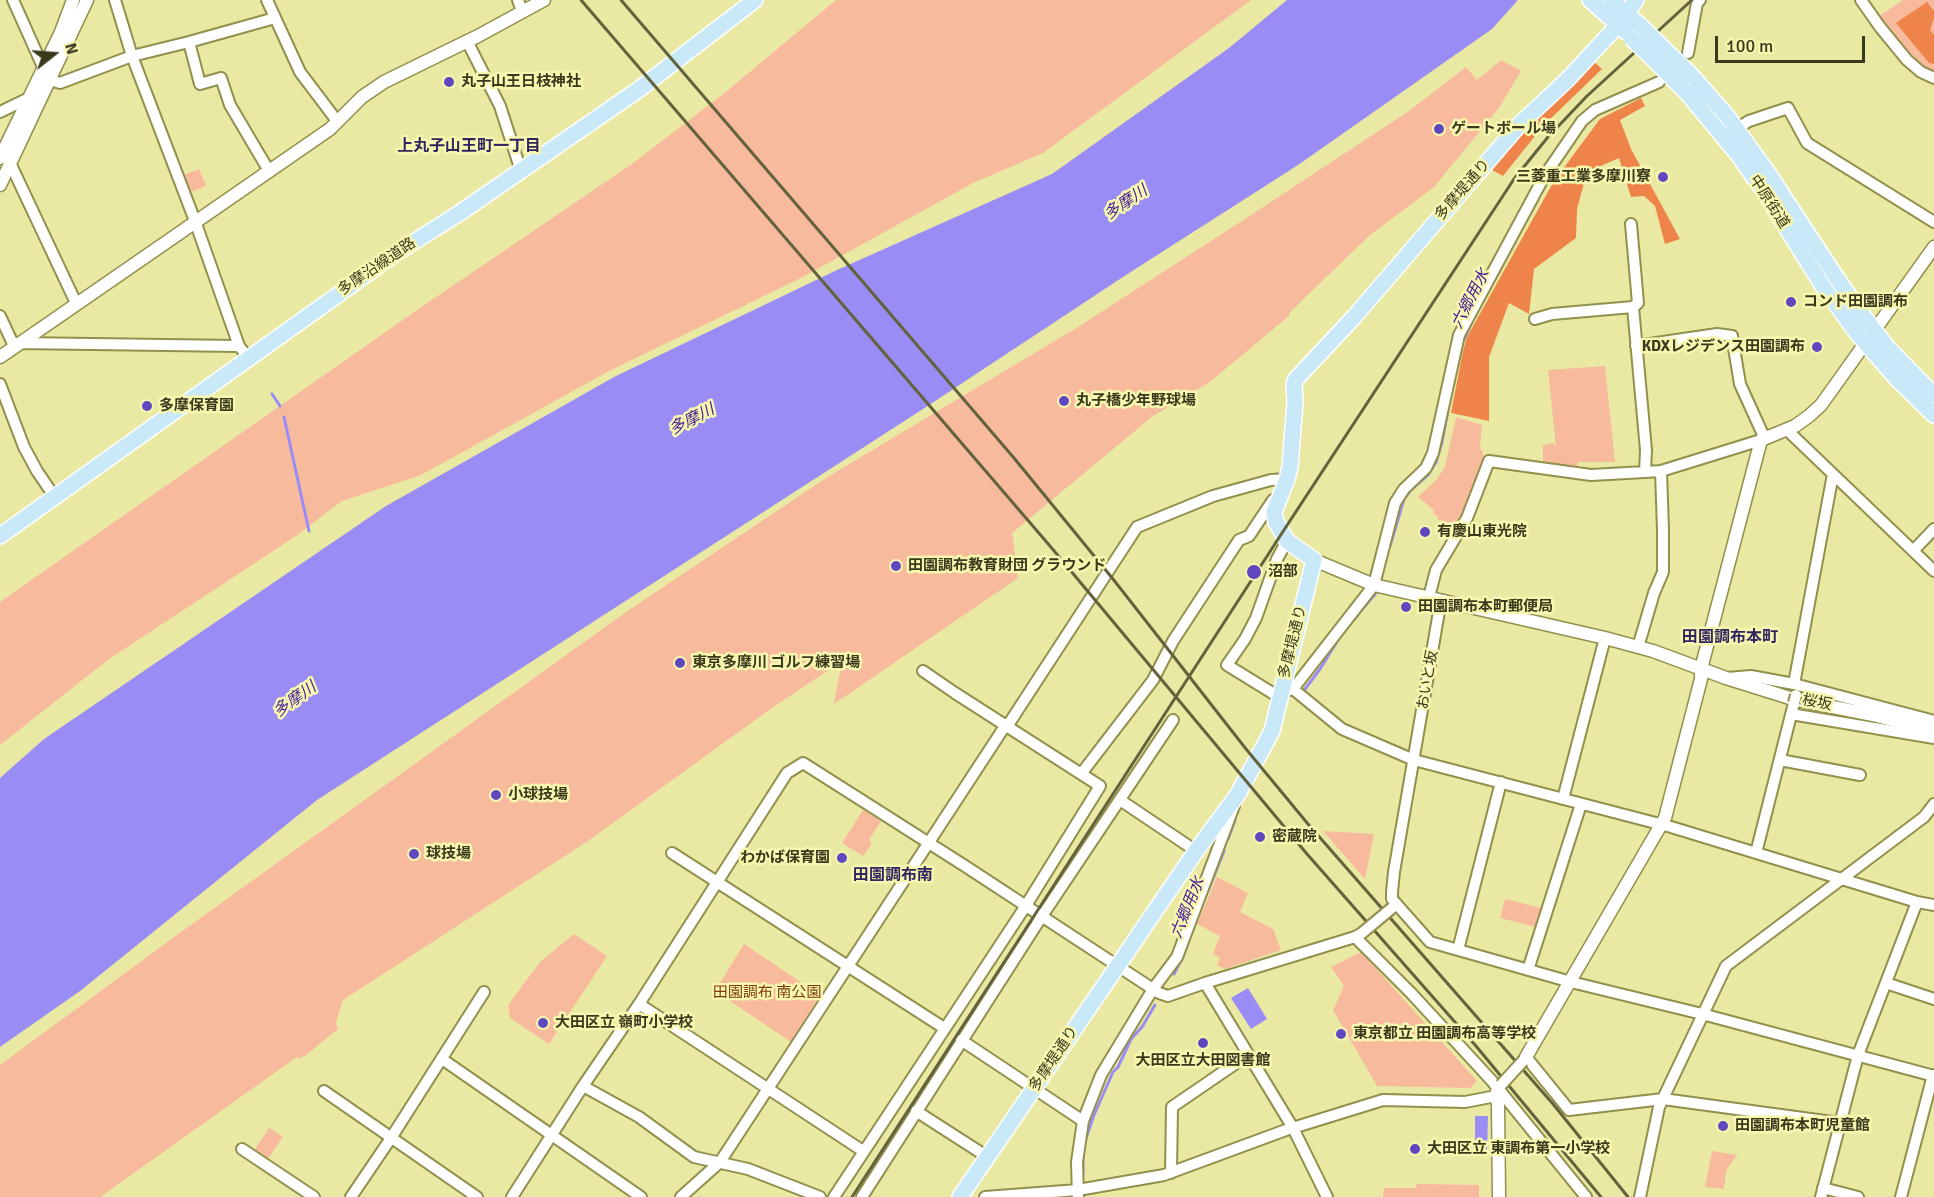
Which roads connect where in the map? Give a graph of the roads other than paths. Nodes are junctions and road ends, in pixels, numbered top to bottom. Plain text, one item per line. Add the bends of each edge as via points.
1 (13, 0) edge
2 (73, 0) edge
3 (87, 0) edge
4 (116, 0) edge
5 (267, 0) edge
6 (544, 0) edge
7 (755, 0) edge
8 (1590, 0) edge
9 (1636, 0) edge
10 (1701, 0) edge
11 (1861, 0) edge
12 (1609, 5) edge
13 (520, 6) edge
14 (275, 18) junction
15 (1622, 20) junction
16 (467, 41) junction
17 (189, 42) junction
18 (1651, 46) junction
19 (1688, 53) dead end
20 (132, 56) junction
21 (43, 66) junction
22 (1934, 78) edge
23 (50, 80) junction
24 (1659, 82) dead end
25 (29, 99) junction
26 (0, 112) edge
27 (337, 121) junction
28 (1736, 129) junction
29 (3, 155) edge
30 (269, 171) junction
31 (521, 171) junction
32 (0, 185) edge
33 (195, 221) junction
34 (1934, 222) edge
35 (1631, 224) dead end
36 (1934, 247) edge
37 (76, 303) junction
38 (1633, 307) junction
39 (0, 316) edge
40 (1535, 319) dead end
41 (1870, 337) junction
42 (238, 346) junction
43 (1636, 346) junction
44 (6, 350) edge
45 (248, 358) junction
46 (0, 384) edge
47 (1934, 395) edge
48 (1934, 416) edge
49 (1787, 430) junction
50 (1763, 440) junction
51 (1661, 471) junction
52 (1645, 472) junction
53 (1833, 474) junction
54 (1287, 479) junction
55 (54, 496) junction
56 (1279, 500) junction
57 (1934, 529) edge
58 (0, 536) edge
59 (1287, 541) junction
60 (1913, 551) junction
61 (1314, 560) junction
62 (1934, 571) edge
63 (1374, 585) junction
64 (1435, 598) junction
65 (1605, 638) junction
66 (1638, 647) junction
67 (1701, 669) junction
68 (923, 671) dead end
69 (1726, 678) junction
70 (1287, 691) junction
71 (1794, 699) junction
72 (1173, 720) dead end
73 (1934, 721) edge
74 (1005, 726) junction
75 (1934, 731) edge
76 (1934, 738) edge
77 (1414, 760) junction
78 (1780, 760) junction
79 (1081, 774) junction
80 (1860, 775) dead end
81 (1501, 782) junction
82 (1238, 794) junction
83 (1563, 799) junction
84 (1120, 800) junction
85 (1581, 804) junction
86 (1934, 804) edge
87 (1662, 824) junction
88 (929, 843) junction
89 (1196, 851) junction
90 (672, 853) dead end
91 (1756, 853) junction
92 (1843, 879) junction
93 (718, 882) junction
94 (1917, 903) junction
95 (1934, 905) edge
96 (1394, 906) junction
97 (1025, 907) junction
98 (1042, 916) junction
99 (1359, 935) junction
100 (1458, 950) junction
101 (848, 966) junction
102 (1116, 966) junction
103 (1528, 970) junction
104 (1571, 982) junction
105 (1205, 983) junction
106 (1886, 983) junction
107 (1154, 989) junction
108 (484, 992) dead end
109 (1934, 999) edge
110 (639, 1004) junction
111 (1702, 1014) junction
112 (944, 1028) junction
113 (961, 1040) junction
114 (1248, 1055) junction
115 (1858, 1055) junction
116 (441, 1059) junction
117 (1524, 1059) junction
118 (1934, 1076) edge
119 (583, 1086) junction
120 (768, 1087) junction
121 (1034, 1088) junction
122 (1498, 1090) junction
123 (324, 1091) dead end
124 (1663, 1099) junction
125 (916, 1111) junction
126 (1083, 1121) junction
127 (1840, 1123) junction
128 (1293, 1128) junction
129 (552, 1134) junction
130 (391, 1138) junction
131 (242, 1149) dead end
132 (863, 1151) junction
133 (986, 1156) junction
134 (720, 1162) junction
135 (1171, 1173) junction
136 (1822, 1192) edge
137 (1078, 1194) edge
138 (314, 1197) edge
139 (351, 1197) edge
140 (477, 1197) edge
141 (512, 1197) edge
142 (641, 1197) edge
143 (681, 1197) edge
144 (820, 1197) edge
145 (834, 1197) edge
146 (862, 1197) edge
147 (960, 1197) edge
148 (985, 1197) edge
149 (1328, 1197) edge
150 (1499, 1197) edge
151 (1586, 1197) edge
152 (1640, 1197) edge
153 (1858, 1197) edge
154 (1901, 1197) edge

1 - 21 street
2 - 21 street
3 - 23 street
4 - 20 street
5 - 14 street
6 - 13 street
7 - 31 main road, 多摩沿線道路 via 675,63
8 - 12 main road, 中原街道
9 - 15 main road, 多摩堤通り
10 - 19 street via 1697,3
11 - 22 street via 1907,60
12 - 15 main road, 中原街道
13 - 16 street
14 - 17 street
14 - 27 street via 300,72
15 - 18 main road, 中原街道, bridge
15 - 54 main road, 多摩堤通り via 1520,124 1296,379
16 - 27 street via 384,82
16 - 31 street via 500,106
17 - 20 street
17 - 30 street via 200,84 221,78 230,105
18 - 28 main road, 中原街道 via 1700,85
18 - 41 main road, 中原街道 via 1737,153 1824,288
20 - 23 street via 60,83
20 - 33 street
21 - 25 street
23 - 29 street
24 - 63 street via 1595,110 1582,121 1545,175 1459,335 1433,453 1426,468 1395,503
25 - 26 street
25 - 29 street
27 - 30 street
28 - 34 street via 1788,108 1807,143
28 - 41 main road, 中原街道 via 1836,277
29 - 32 street
29 - 37 street
30 - 33 street
31 - 45 main road, 多摩沿線道路
33 - 37 street
33 - 42 street
35 - 38 street via 1638,303
36 - 41 street
37 - 44 street
38 - 40 street
38 - 43 street
39 - 44 street
41 - 47 main road, 中原街道 via 1888,348
41 - 48 main road, 中原街道 via 1897,379
41 - 49 street via 1821,405
42 - 44 street
42 - 45 street
43 - 50 street via 1717,334 1732,336 1740,384
43 - 52 street
45 - 55 main road, 多摩沿線道路
46 - 55 street via 24,447
49 - 50 street
49 - 53 street
50 - 51 street
50 - 67 street
51 - 52 street
51 - 66 street via 1663,572
52 - 64 street, おいと坂 via 1591,475 1489,461 1467,519 1436,570
53 - 60 street
53 - 71 street
54 - 56 main road, 多摩堤通り
54 - 74 street via 1213,496 1137,527
55 - 58 main road, 多摩沿線道路
56 - 59 main road, 多摩堤通り via 1274,513
56 - 79 street via 1274,500 1249,536 1239,540 1173,641 1153,680
57 - 60 street
59 - 61 main road, 多摩堤通り
59 - 70 street via 1256,618 1227,664 1274,694
60 - 62 street
61 - 63 street, 桜坂
61 - 70 main road, 多摩堤通り
63 - 64 street, 桜坂
63 - 70 street
64 - 65 street, 桜坂
64 - 77 street, おいと坂
65 - 66 street, 桜坂
65 - 83 street
66 - 67 street, 桜坂
67 - 69 street, 桜坂
67 - 87 street
68 - 74 street
69 - 71 street via 1751,676
69 - 75 street, 桜坂 via 1793,699
70 - 77 street via 1342,729
70 - 82 main road, 多摩堤通り via 1272,731
71 - 73 street
71 - 76 street
71 - 78 street
72 - 84 street
74 - 79 street
74 - 88 street
77 - 81 street
77 - 96 street, おいと坂 via 1394,872
78 - 80 street
78 - 91 street
79 - 97 street via 1100,786
81 - 83 street
81 - 100 street
82 - 89 main road, 多摩堤通り
82 - 107 street via 1177,957
83 - 85 street
84 - 89 street
84 - 98 street
85 - 87 street
85 - 103 street
86 - 92 street via 1924,817
87 - 91 street
87 - 104 street
88 - 93 street via 806,764 800,764 788,773
88 - 97 street
88 - 101 street
89 - 102 main road, 多摩堤通り
90 - 93 street
91 - 92 street
92 - 94 street
92 - 111 street via 1726,966
93 - 101 street
93 - 110 street
94 - 95 street
94 - 106 street
96 - 99 street, bridge
96 - 100 street via 1430,942
97 - 98 street
97 - 112 street
98 - 102 street
98 - 113 street
99 - 105 street
99 - 122 street
100 - 103 street
101 - 112 street
101 - 120 street
102 - 107 street
102 - 121 main road, 多摩堤通り
103 - 104 street
104 - 111 street
104 - 117 street
105 - 107 street via 1168,996
105 - 114 street
106 - 109 street
106 - 115 street
107 - 126 street via 1101,1076
108 - 116 street
110 - 119 street
110 - 120 street
111 - 115 street
111 - 124 street
112 - 132 street
113 - 121 street
113 - 125 street
114 - 128 street
114 - 135 street via 1172,1107
115 - 118 street
115 - 127 street
116 - 129 street
116 - 130 street
117 - 122 street, bridge
117 - 124 street via 1569,1110
118 - 154 street
119 - 129 street
119 - 134 street via 639,1117 694,1157
120 - 132 street
120 - 134 street
121 - 126 street
121 - 133 main road, 多摩堤通り
122 - 128 street via 1465,1102 1383,1100
122 - 150 street
122 - 151 street
123 - 130 street
124 - 127 street
124 - 152 street
125 - 133 street
125 - 146 street
126 - 137 street via 1077,1162
127 - 136 street
128 - 135 street
128 - 149 street
129 - 141 street
129 - 142 street
130 - 139 street
130 - 140 street
131 - 138 street
132 - 145 street
133 - 147 main road, 多摩堤通り
134 - 143 street
134 - 144 street
135 - 137 street
136 - 153 street
137 - 148 street

